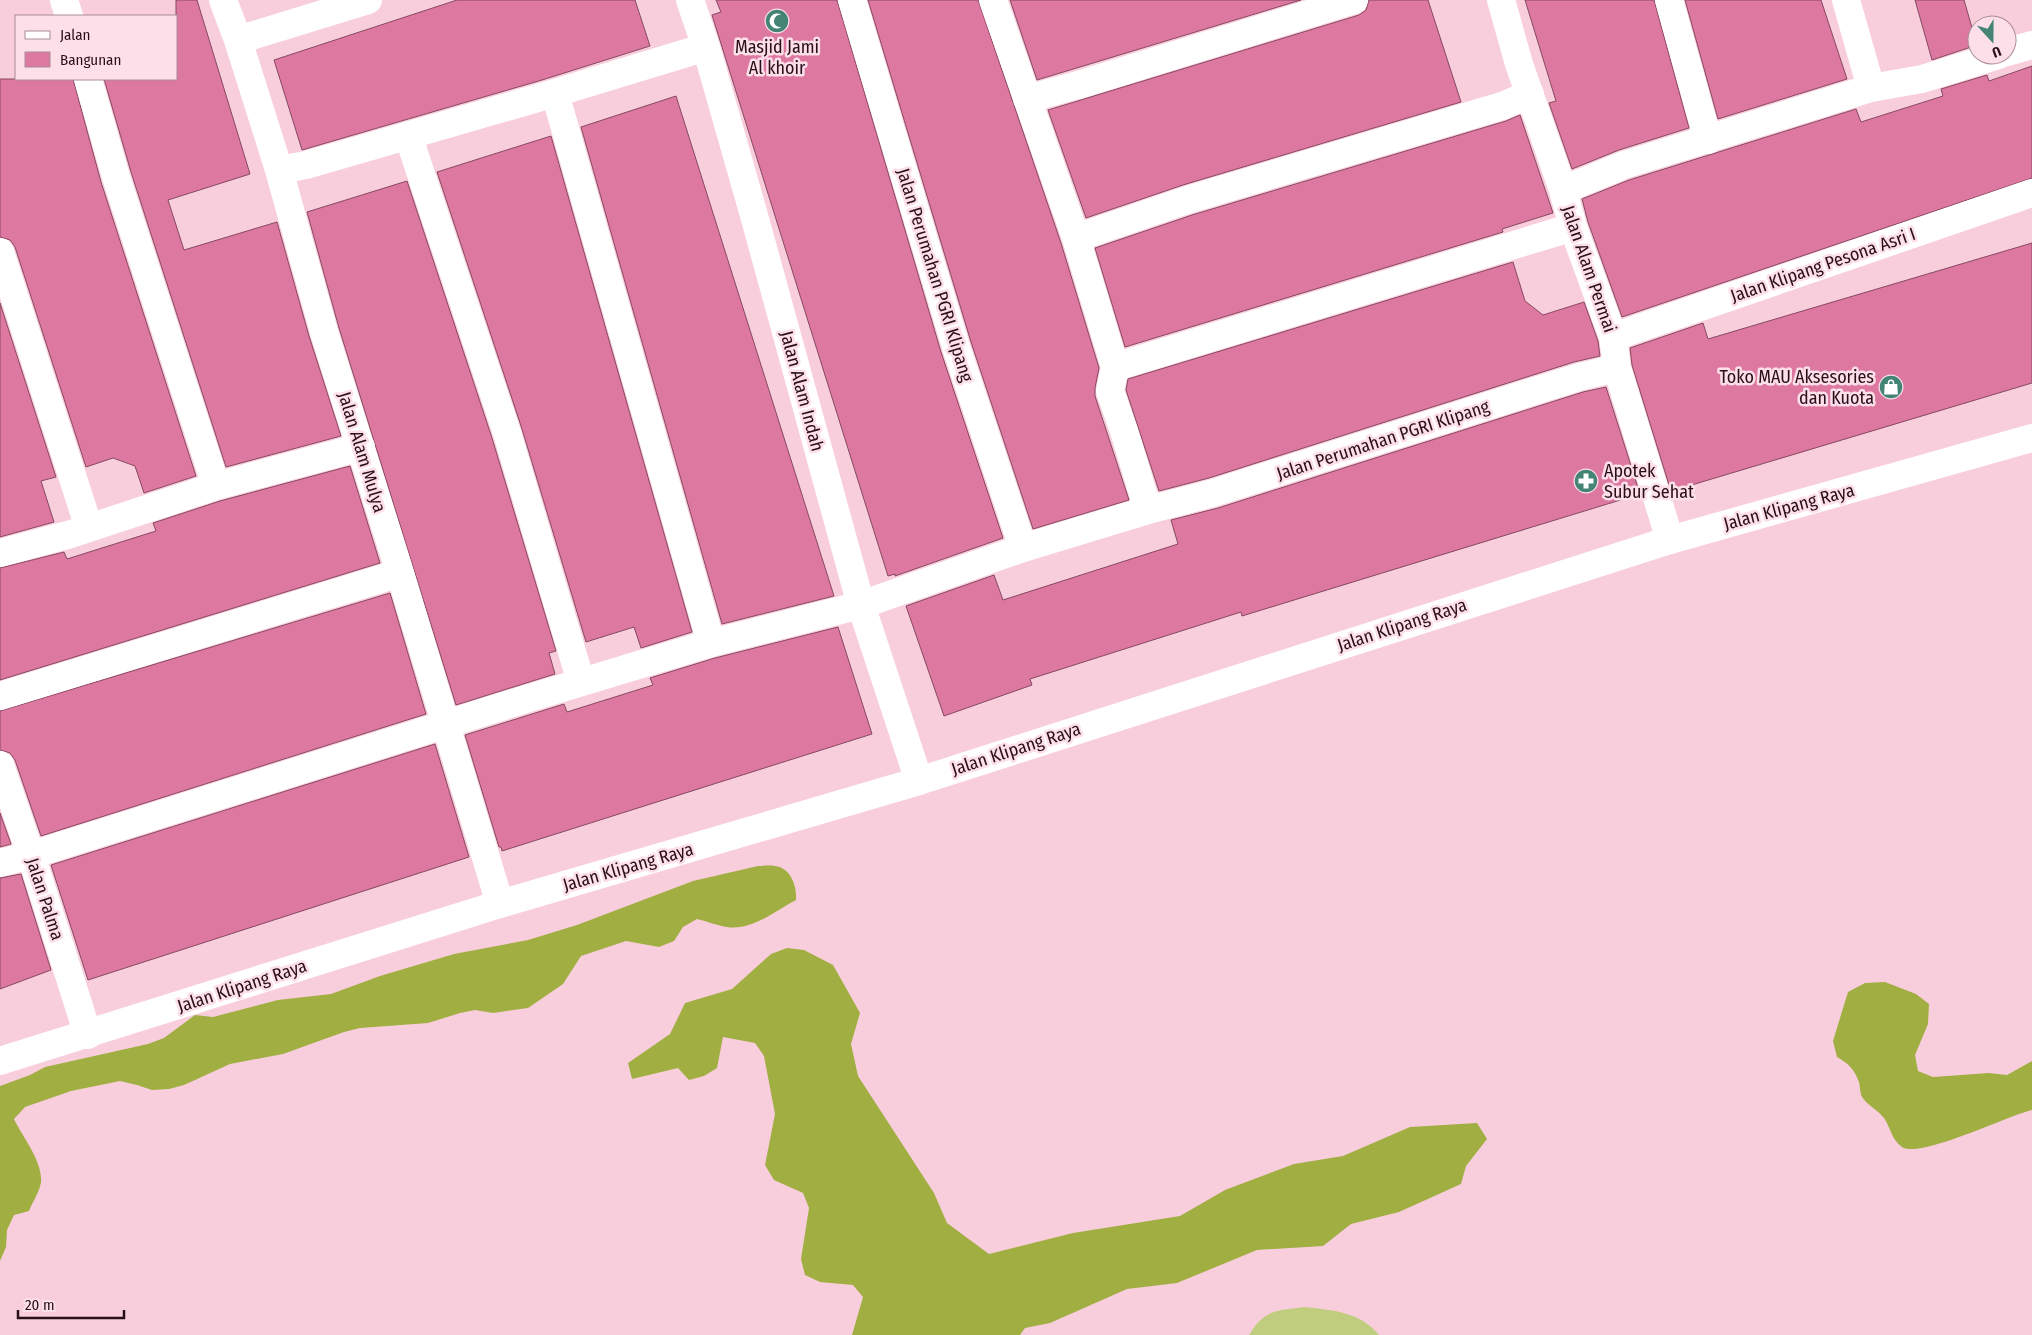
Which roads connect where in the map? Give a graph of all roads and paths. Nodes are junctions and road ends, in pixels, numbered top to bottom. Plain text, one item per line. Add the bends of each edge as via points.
1 (64, 0) edge
2 (223, 0) edge
3 (368, 0) edge
4 (690, 0) edge
5 (852, 0) edge
6 (993, 0) edge
7 (1354, 0) edge
8 (1501, 0) edge
9 (1670, 0) edge
10 (1846, 0) edge
11 (70, 15) edge
12 (238, 40) junction
13 (2032, 45) edge
14 (706, 47) junction
15 (2017, 49) edge
16 (1967, 65) edge
17 (88, 80) edge
18 (1871, 88) junction
19 (555, 93) junction
20 (1530, 94) junction
21 (1027, 99) junction
22 (408, 135) junction
23 (1708, 140) junction
24 (279, 170) junction
25 (1563, 190) junction
26 (2032, 193) edge
27 (1573, 227) junction
28 (1076, 238) junction
29 (0, 252) edge
30 (1613, 337) junction
31 (1115, 367) junction
32 (1617, 368) junction
33 (2032, 438) edge
34 (361, 447) junction
35 (216, 486) junction
36 (1148, 510) junction
37 (89, 528) junction
38 (1670, 540) junction
39 (1022, 548) junction
40 (0, 553) edge
41 (400, 573) junction
42 (861, 605) junction
43 (711, 643) junction
44 (581, 682) junction
45 (0, 696) edge
46 (446, 725) junction
47 (0, 765) edge
48 (919, 781) junction
49 (31, 855) junction
50 (0, 863) edge
51 (500, 904) junction
52 (88, 1035) junction
53 (0, 1061) edge

1 - 11 street
2 - 12 street, Jalan Alam Mulya
3 - 12 street
4 - 14 street, Jalan Alam Indah
5 - 39 street, Jalan Perumahan PGRI Klipang via 956,347
6 - 21 street
7 - 21 street
8 - 20 street, Jalan Alam Permai
9 - 23 street
10 - 18 street
12 - 24 street, Jalan Alam Mulya
13 - 15 street
14 - 19 street
14 - 42 street, Jalan Alam Indah
16 - 18 street via 1922,79
17 - 35 street via 116,177
18 - 23 street
19 - 22 street
19 - 43 street
20 - 25 street, Jalan Alam Permai
20 - 28 street via 1502,106 1187,200
21 - 28 street
22 - 24 street
22 - 44 street via 506,433
23 - 25 street via 1624,165
24 - 34 street, Jalan Alam Mulya via 324,332
25 - 27 street, Jalan Alam Permai
26 - 30 street, Jalan Klipang Pesona Asri I
27 - 30 street, Jalan Alam Permai
27 - 31 street
28 - 31 street
29 - 37 street
30 - 32 street, Jalan Alam Permai
31 - 36 street via 1110,391
32 - 36 street, Jalan Perumahan PGRI Klipang via 1579,377 1213,493
32 - 38 street, Jalan Alam Permai
33 - 38 street, Jalan Klipang Raya
34 - 35 street
34 - 41 street, Jalan Alam Mulya
35 - 37 street
36 - 39 street, Jalan Perumahan PGRI Klipang
37 - 40 street
38 - 48 street, Jalan Klipang Raya
39 - 42 street, Jalan Perumahan PGRI Klipang
41 - 45 street
41 - 46 street, Jalan Alam Mulya
42 - 43 street, Jalan Perumahan PGRI Klipang
42 - 48 street, Jalan Alam Indah
43 - 44 street, Jalan Perumahan PGRI Klipang
44 - 46 street, Jalan Perumahan PGRI Klipang
46 - 49 street, Jalan Perumahan PGRI Klipang
46 - 51 street, Jalan Alam Mulya
47 - 49 street, Jalan Palma
48 - 51 street, Jalan Klipang Raya
49 - 50 street, Jalan Perumahan PGRI Klipang
49 - 52 street, Jalan Palma
51 - 52 street, Jalan Klipang Raya
52 - 53 street, Jalan Klipang Raya

